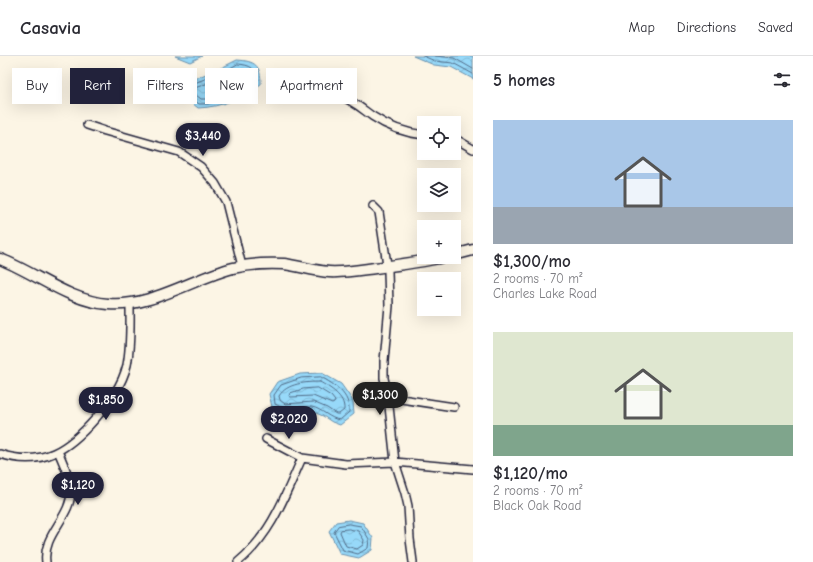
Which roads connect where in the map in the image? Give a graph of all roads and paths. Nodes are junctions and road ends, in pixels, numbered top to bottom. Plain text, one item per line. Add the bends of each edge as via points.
1 (357, 104) edge
2 (87, 125) dead end
3 (417, 134) edge
4 (461, 142) edge
5 (473, 149) edge
6 (373, 206) dead end
7 (473, 250) edge
8 (461, 253) edge
9 (0, 259) edge
10 (417, 261) edge
11 (242, 266) junction
12 (388, 266) junction
13 (130, 304) junction
14 (388, 397) junction
15 (454, 407) dead end
16 (266, 438) dead end
17 (58, 451) junction
18 (0, 454) edge
19 (302, 458) junction
20 (395, 462) junction
21 (473, 469) edge
22 (46, 562) edge
23 (238, 562) edge
24 (413, 562) edge

1 - 3 street via 386,124
2 - 11 street via 179,152 200,167 215,183 226,202
4 - 5 street
6 - 12 street via 379,212
7 - 8 street
9 - 13 street via 86,300 110,305
10 - 12 street
11 - 12 street via 284,264 342,272
11 - 13 street
12 - 14 street via 389,306 384,361
13 - 17 street via 129,352 119,385 109,402 82,433
14 - 15 street
14 - 20 street
16 - 19 street
17 - 18 street via 38,458 16,458
17 - 22 street via 70,482 70,498 49,539
19 - 20 street via 346,464
19 - 23 street via 270,527 252,550
20 - 21 street
20 - 24 street via 408,506

